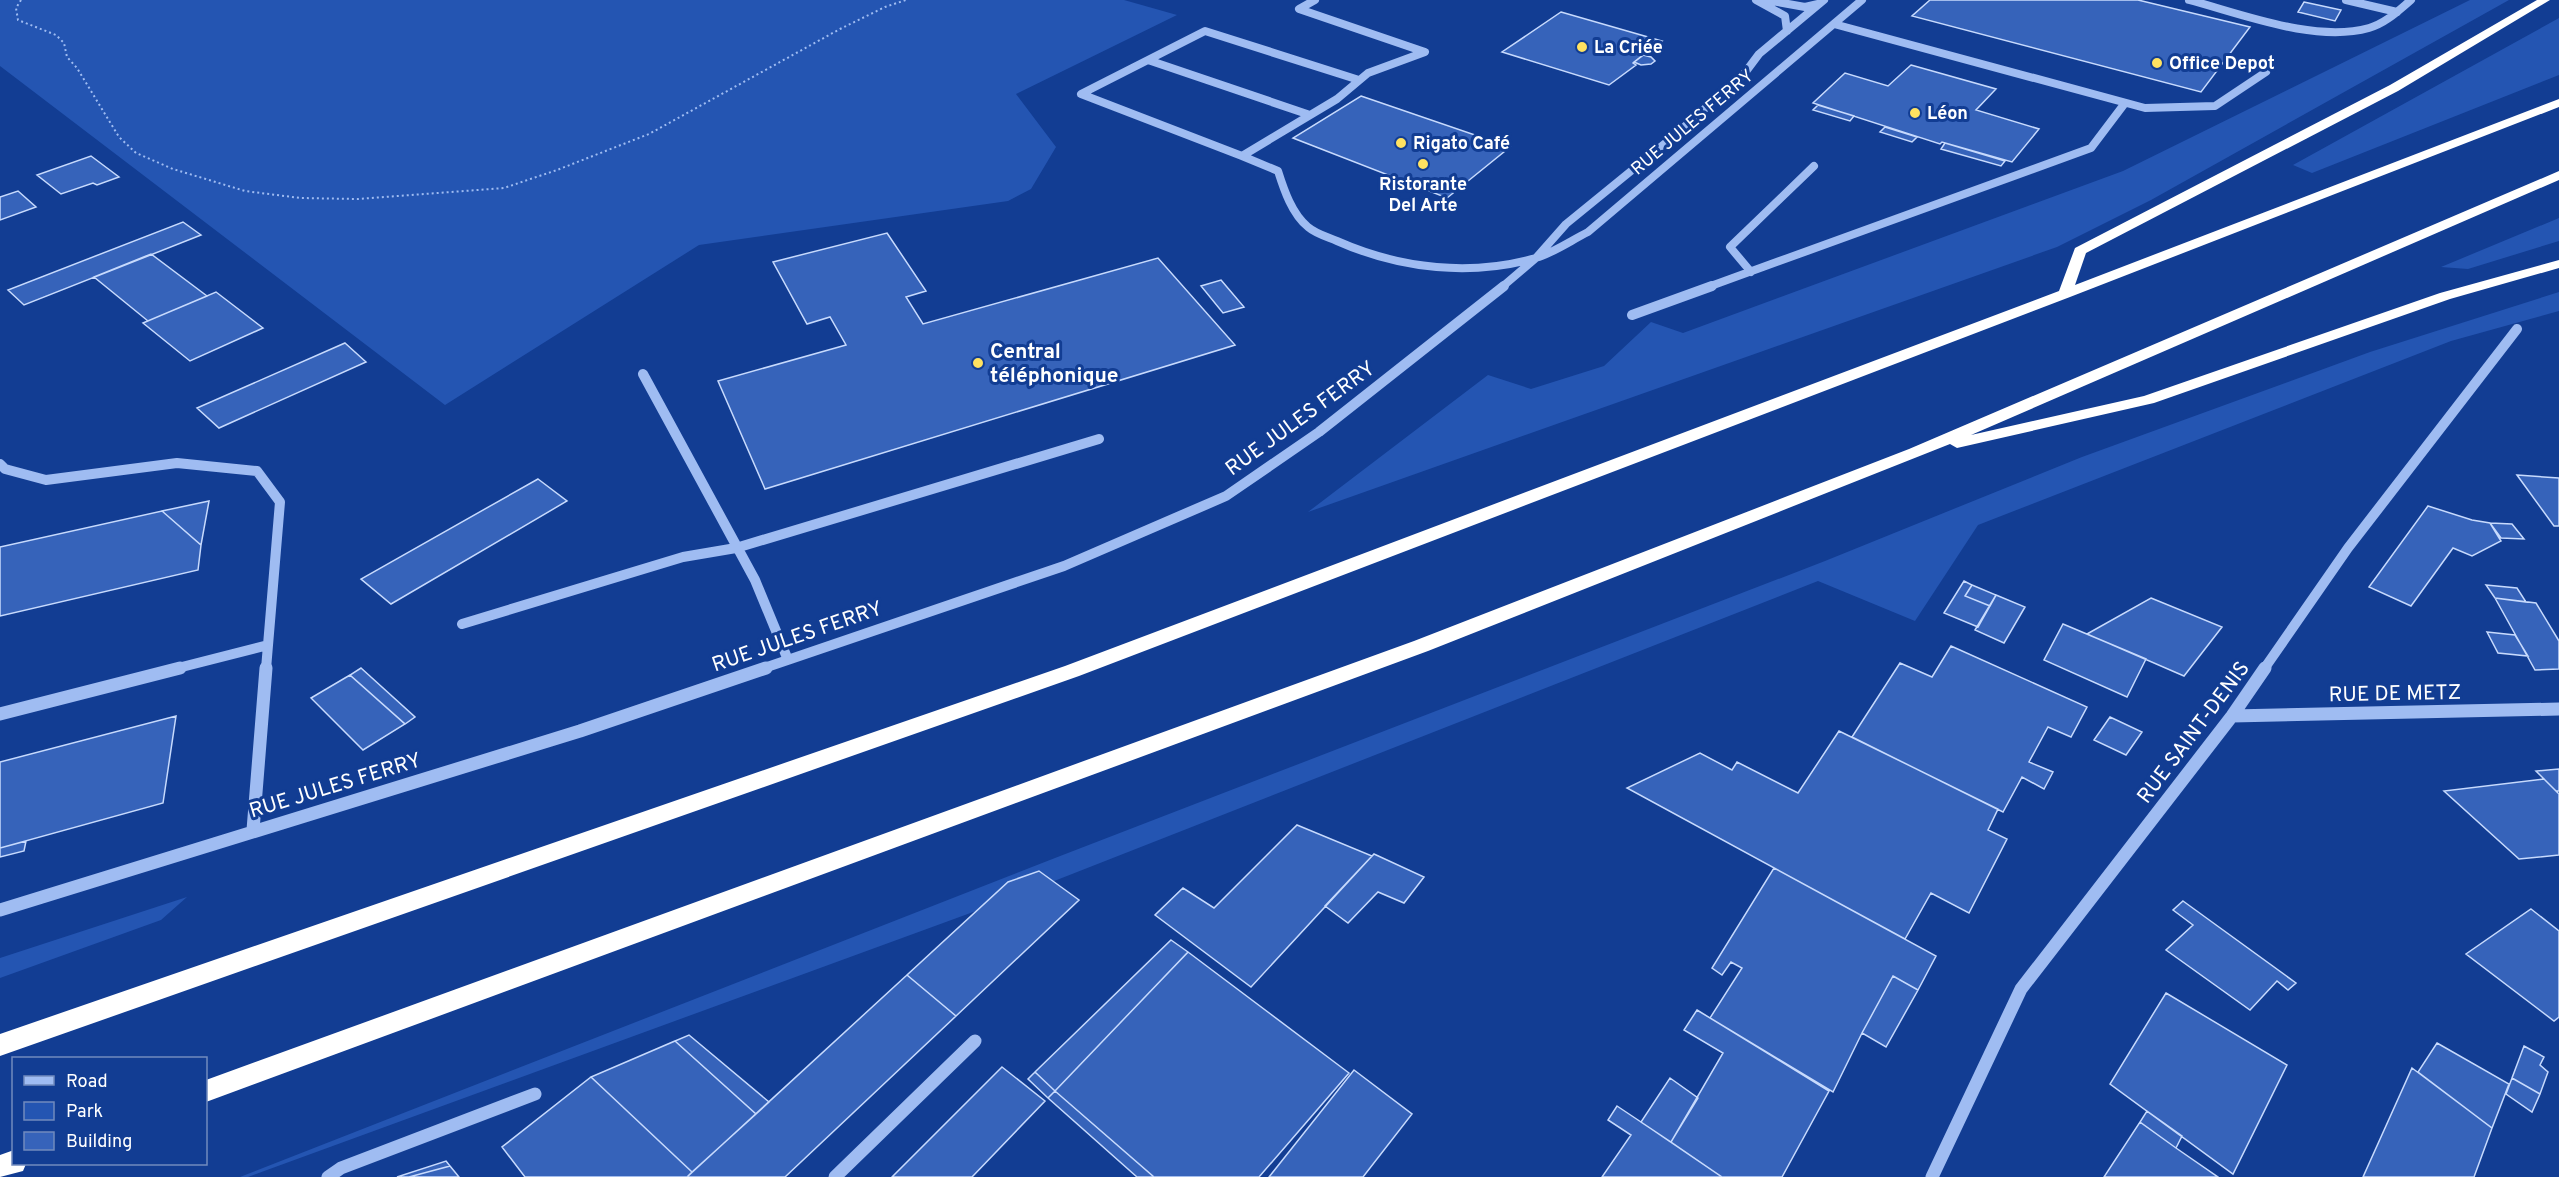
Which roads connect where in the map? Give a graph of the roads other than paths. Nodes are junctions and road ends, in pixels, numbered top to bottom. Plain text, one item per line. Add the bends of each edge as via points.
1 (1315, 0) edge
2 (1756, 0) edge
3 (1766, 0) edge
4 (1862, 0) edge
5 (2189, 0) edge
6 (2346, 0) edge
7 (2411, 0) edge
8 (2545, 0) edge
9 (1822, 1) edge
10 (2397, 12) junction
11 (1834, 24) junction
12 (1787, 31) junction
13 (1148, 60) junction
14 (2266, 72) dead end
15 (1359, 80) junction
16 (2126, 103) junction
17 (2559, 103) edge
18 (1310, 116) junction
19 (1242, 156) junction
20 (1814, 166) dead end
21 (2559, 176) edge
22 (1536, 258) junction
23 (2559, 264) edge
24 (1751, 272) junction
25 (2065, 294) junction
26 (1632, 315) dead end
27 (2517, 328) dead end
28 (643, 374) dead end
29 (1100, 439) dead end
30 (1915, 453) junction
31 (0, 464) edge
32 (736, 548) junction
33 (462, 624) dead end
34 (268, 645) junction
35 (788, 660) junction
36 (2559, 709) edge
37 (0, 714) edge
38 (2232, 716) junction
39 (253, 830) junction
40 (0, 910) edge
41 (975, 1041) dead end
42 (0, 1045) edge
43 (207, 1091) edge
44 (535, 1094) dead end
45 (328, 1177) edge
46 (835, 1177) edge
47 (1932, 1177) edge

1 - 15 street via 1299,9 1425,52
2 - 12 street via 1785,16
3 - 9 street via 1805,8
4 - 11 street, RUE JULES FERRY
5 - 10 street via 2304,28 2337,32 2368,29
6 - 10 street
7 - 10 street
8 - 25 highway via 2394,88 2080,251
9 - 12 street, RUE JULES FERRY
11 - 16 street
11 - 22 street, RUE JULES FERRY via 1588,232
12 - 22 street, RUE JULES FERRY via 1760,54 1744,75 1566,224
13 - 15 street via 1204,30
13 - 18 street
13 - 19 street via 1081,94
14 - 16 street via 2215,106 2145,108
15 - 18 street
16 - 24 street via 2091,148
17 - 25 highway
18 - 19 street
19 - 22 street via 1278,171 1283,191 1308,227 1357,252 1435,268 1467,268
20 - 24 street via 1730,248
21 - 30 highway
22 - 35 street, RUE JULES FERRY via 1319,432 1226,496 1064,566
23 - 30 highway via 2445,296 2148,400
24 - 26 street
25 - 42 highway via 1072,671
27 - 38 street, RUE SAINT-DENIS via 2348,548
28 - 32 street
29 - 32 street
30 - 43 highway via 1421,646
31 - 34 street via 5,469 46,480 177,464 257,471 280,502
32 - 33 street via 683,557
32 - 35 street via 755,580
34 - 37 street
34 - 39 street
35 - 39 street, RUE JULES FERRY via 580,731
36 - 38 street, RUE DE METZ
38 - 47 street, RUE SAINT-DENIS via 2021,989
39 - 40 street, RUE JULES FERRY
41 - 46 street
44 - 45 street via 341,1168

